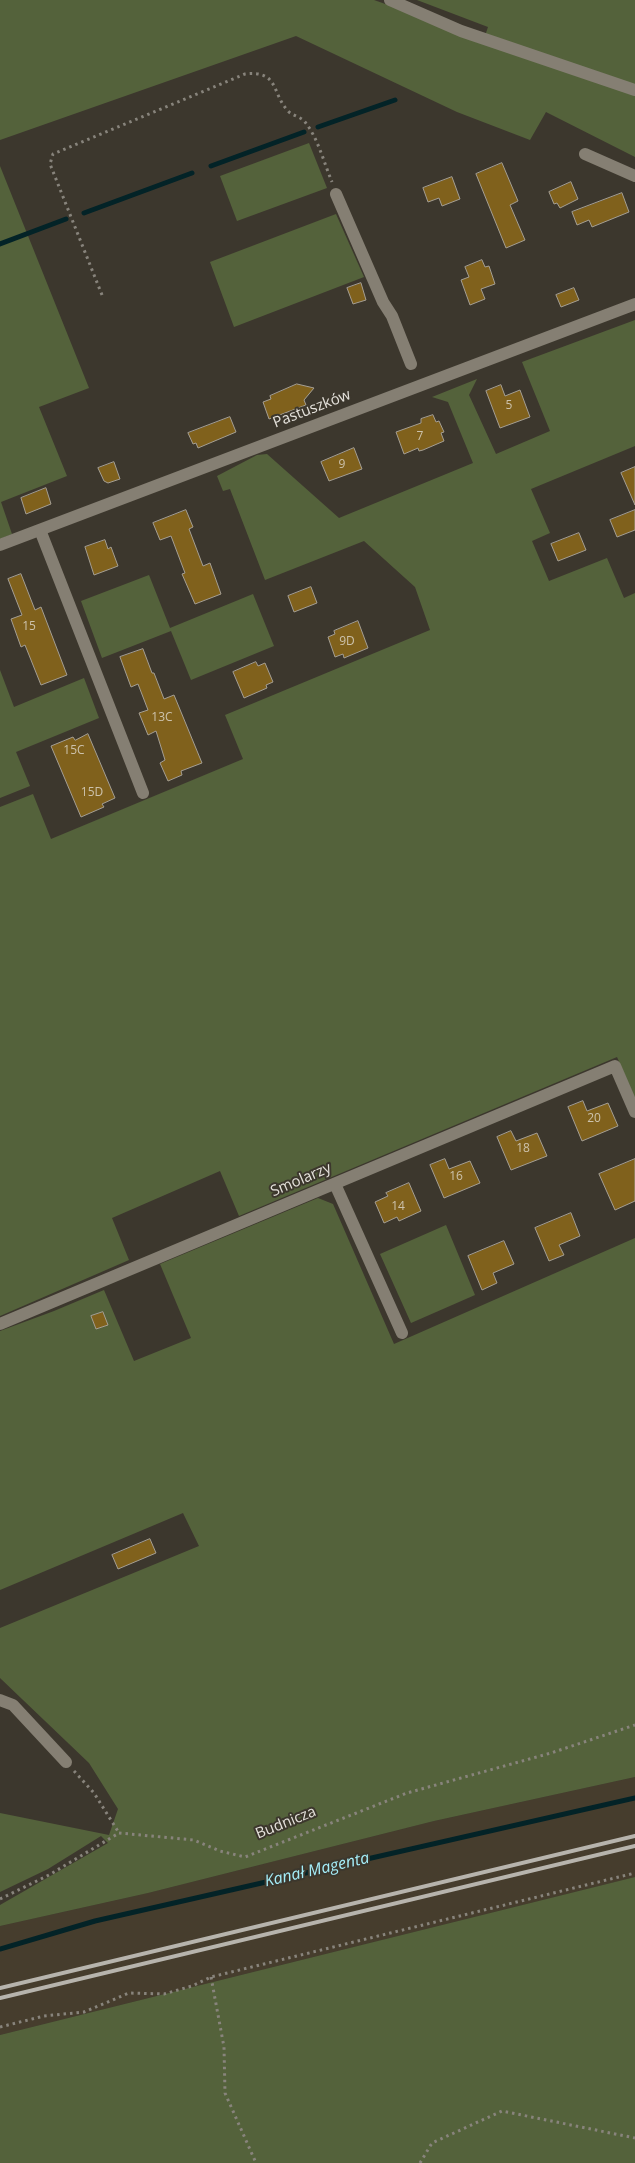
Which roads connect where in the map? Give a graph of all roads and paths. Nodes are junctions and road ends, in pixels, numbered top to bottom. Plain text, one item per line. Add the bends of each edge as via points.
1 (390, 0) edge
2 (635, 90) edge
3 (584, 154) dead end
4 (635, 176) edge
5 (336, 194) joint
6 (102, 295) dead end
7 (635, 304) edge
8 (411, 364) dead end
9 (40, 530) junction
10 (0, 545) edge
11 (143, 793) dead end
12 (635, 1112) edge
13 (335, 1184) junction
14 (0, 1324) edge
15 (402, 1333) dead end
16 (0, 1700) edge
17 (635, 1725) edge
18 (66, 1762) joint
19 (119, 1833) junction
20 (635, 1873) edge
21 (0, 1899) edge
22 (211, 1977) junction
23 (0, 2028) edge
24 (635, 2138) edge
25 (256, 2163) edge
26 (420, 2163) edge

1 - 2 street via 461,31
3 - 4 street
5 - 6 path via 304,121 290,112 267,76 255,72 53,154 50,164
5 - 8 street
7 - 9 street, Pastuszków
9 - 10 street, Pastuszków
9 - 11 street
12 - 13 street, Smolarzy via 615,1066
13 - 14 street, Smolarzy
13 - 15 street
16 - 18 street via 12,1705
17 - 19 path, Budnicza via 551,1753 407,1793 245,1857 220,1852 194,1840
18 - 19 path via 94,1793
19 - 21 path
20 - 22 path
22 - 23 path via 164,1994 129,1993 84,2012 44,2016
22 - 25 path via 224,2047 225,2093
24 - 26 path via 502,2111 432,2143

